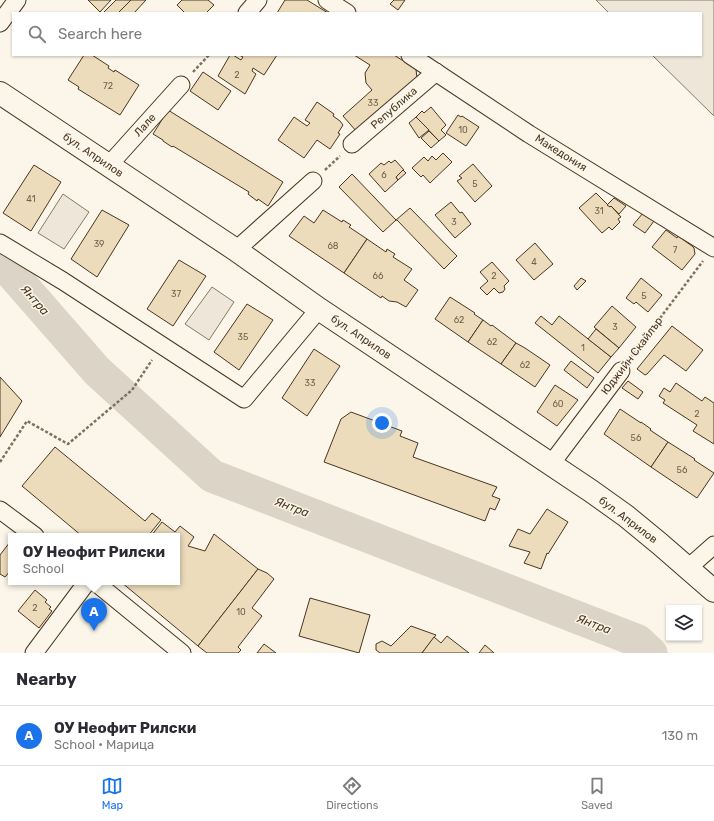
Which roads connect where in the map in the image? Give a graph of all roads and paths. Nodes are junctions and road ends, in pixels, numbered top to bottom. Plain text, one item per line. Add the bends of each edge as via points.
1 (17, 0) edge
2 (258, 0) edge
3 (327, 0) edge
4 (248, 12) edge
5 (345, 12) edge
6 (0, 22) edge
7 (208, 56) edge
8 (412, 56) edge
9 (436, 72) junction
10 (181, 86) joint
11 (0, 93) edge
12 (352, 144) joint
13 (109, 165) junction
14 (313, 181) joint
15 (0, 243) edge
16 (714, 248) edge
17 (236, 250) junction
18 (319, 309) junction
19 (161, 345) junction
20 (620, 371) joint
21 (0, 462) edge
22 (551, 464) junction
23 (0, 510) edge
24 (31, 533) edge
25 (714, 545) edge
26 (688, 568) junction
27 (85, 585) edge
28 (99, 585) edge
29 (714, 591) edge
30 (34, 653) edge
31 (182, 653) edge

1 - 6 street
2 - 4 street
3 - 5 street
7 - 10 path
8 - 9 street, Македония
9 - 12 street, Република
9 - 16 street, Македония via 529,134
10 - 13 street, Лале
11 - 13 main road, бул. Априлов
12 - 14 path
13 - 17 main road, бул. Априлов
14 - 17 street
15 - 19 street
16 - 20 path, Юджийн Скайлър
17 - 18 main road, бул. Априлов
18 - 19 street via 244,399
18 - 22 main road, бул. Априлов
19 - 21 path via 132,390 68,444 27,421
20 - 22 street, Юджийн Скайлър
22 - 26 main road, бул. Априлов via 626,516
23 - 24 street
25 - 26 street
26 - 29 main road, бул. Априлов
27 - 30 street
28 - 31 street

